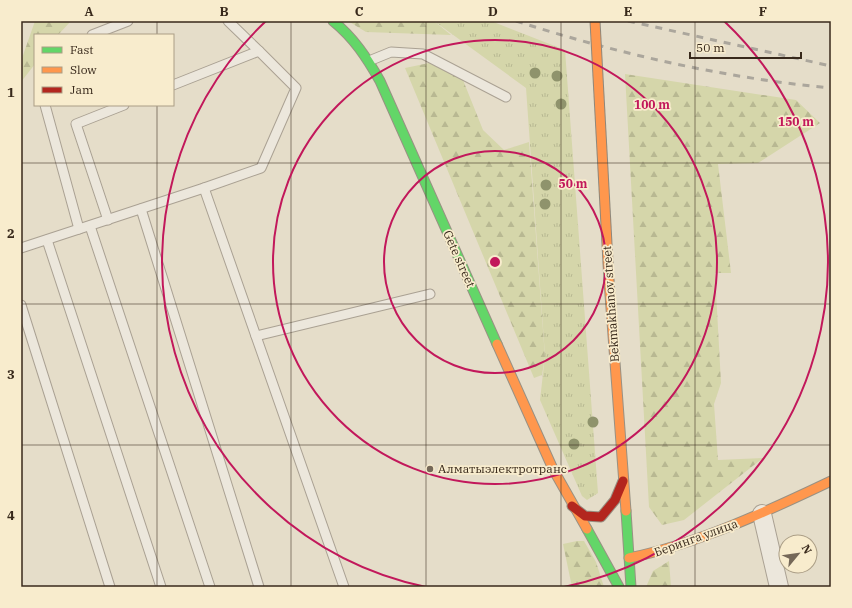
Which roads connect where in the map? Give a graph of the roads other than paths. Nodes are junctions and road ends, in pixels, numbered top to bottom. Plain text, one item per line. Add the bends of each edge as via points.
1 (128, 21) edge
2 (228, 21) edge
3 (333, 21) edge
4 (595, 21) edge
5 (95, 34) edge
6 (260, 51) junction
7 (370, 61) junction
8 (174, 85) edge
9 (506, 97) dead end
10 (45, 106) edge
11 (121, 106) edge
12 (204, 188) junction
13 (141, 209) junction
14 (108, 220) junction
15 (90, 226) junction
16 (79, 229) junction
17 (47, 240) junction
18 (21, 248) edge
19 (430, 294) dead end
20 (21, 305) edge
21 (256, 336) junction
22 (624, 481) junction
23 (831, 481) edge
24 (572, 506) junction
25 (762, 514) junction
26 (629, 558) junction
27 (110, 587) edge
28 (161, 587) edge
29 (210, 587) edge
30 (259, 587) edge
31 (344, 587) edge
32 (619, 587) edge
33 (631, 587) edge
34 (779, 587) edge

1 - 5 lane
2 - 6 lane
3 - 7 main road, Gete street via 346,30
4 - 22 main road, Bekmakhanov street, bridge via 609,281
6 - 8 lane
6 - 12 lane via 296,88 261,168
7 - 9 lane via 391,52 423,54
7 - 24 main road, Gete street via 553,469
10 - 16 lane
11 - 14 lane via 76,124
12 - 13 lane
12 - 21 lane
13 - 14 lane
13 - 30 lane
14 - 15 lane
15 - 16 lane
15 - 29 lane
16 - 17 lane
17 - 18 lane
17 - 28 lane
19 - 21 lane
20 - 27 lane
21 - 31 lane
22 - 24 main road via 615,500 601,516 586,517
22 - 26 main road, Bekmakhanov street
23 - 25 main road, Беринга улица
24 - 32 main road, Gete street
25 - 26 main road, Беринга улица via 654,554
25 - 34 street
26 - 33 main road, Bekmakhanov street

